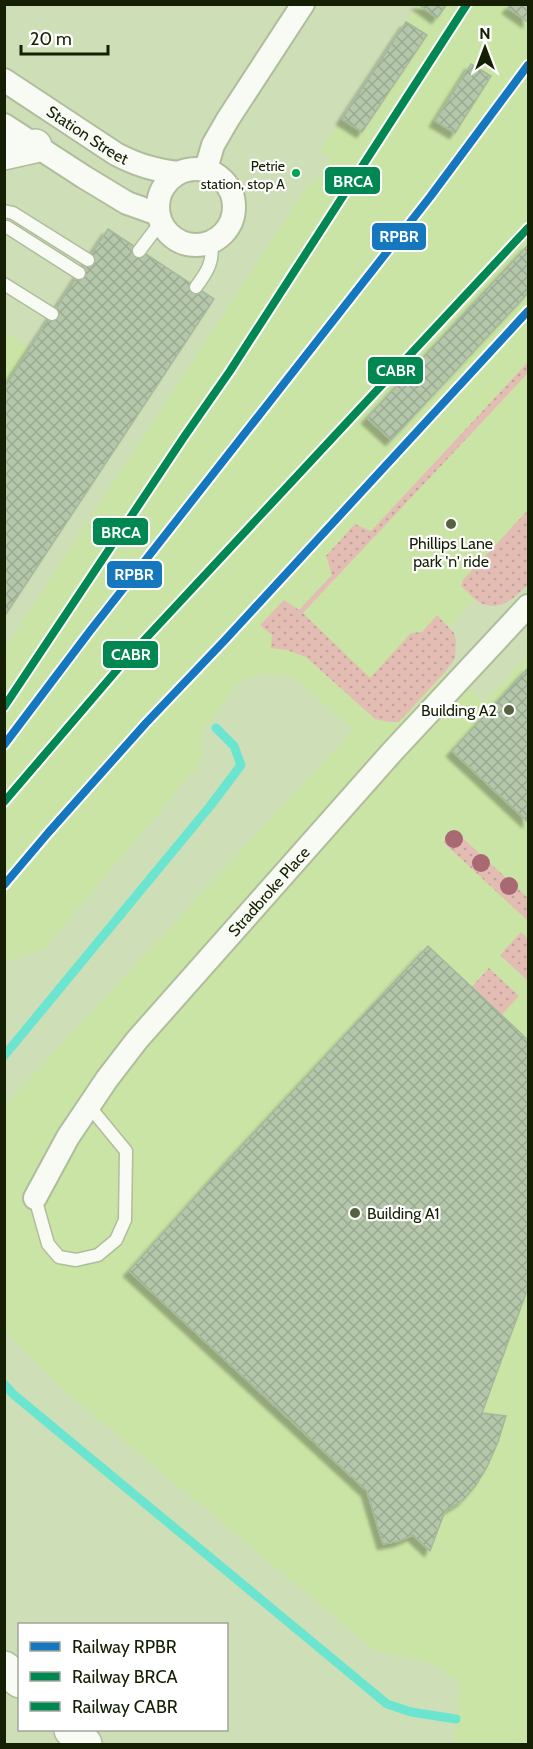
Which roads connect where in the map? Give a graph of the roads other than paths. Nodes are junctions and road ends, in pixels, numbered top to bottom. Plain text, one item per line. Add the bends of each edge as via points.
1 (303, 4) edge
2 (4, 80) edge
3 (4, 125) edge
4 (20, 149) edge
5 (206, 169) junction
6 (178, 172) junction
7 (4, 211) edge
8 (160, 218) junction
9 (4, 228) edge
10 (211, 243) junction
11 (139, 251) dead end
12 (88, 260) dead end
13 (79, 273) dead end
14 (4, 284) edge
15 (196, 287) dead end
16 (52, 314) dead end
17 (528, 606) edge
18 (89, 1106) junction
19 (35, 1198) joint
20 (4, 1668) edge
21 (18, 1678) edge
22 (71, 1731) edge
23 (85, 1744) edge

1 - 5 street via 228,119 213,145
2 - 6 street, Station Street via 116,154 135,164
3 - 4 street
4 - 8 street
5 - 6 street
5 - 10 street via 226,182 235,204 229,227
6 - 8 street via 162,190 158,202
7 - 12 lane
8 - 10 street via 176,240 199,245
8 - 11 lane
9 - 13 lane
10 - 15 lane via 213,256
14 - 16 lane
17 - 18 street, Stradbroke Place via 392,752 137,1040
18 - 19 street, Stradbroke Place
18 - 19 lane via 126,1151 124,1220 116,1240 98,1255 76,1260 59,1257 48,1244
20 - 21 highway
22 - 23 highway

